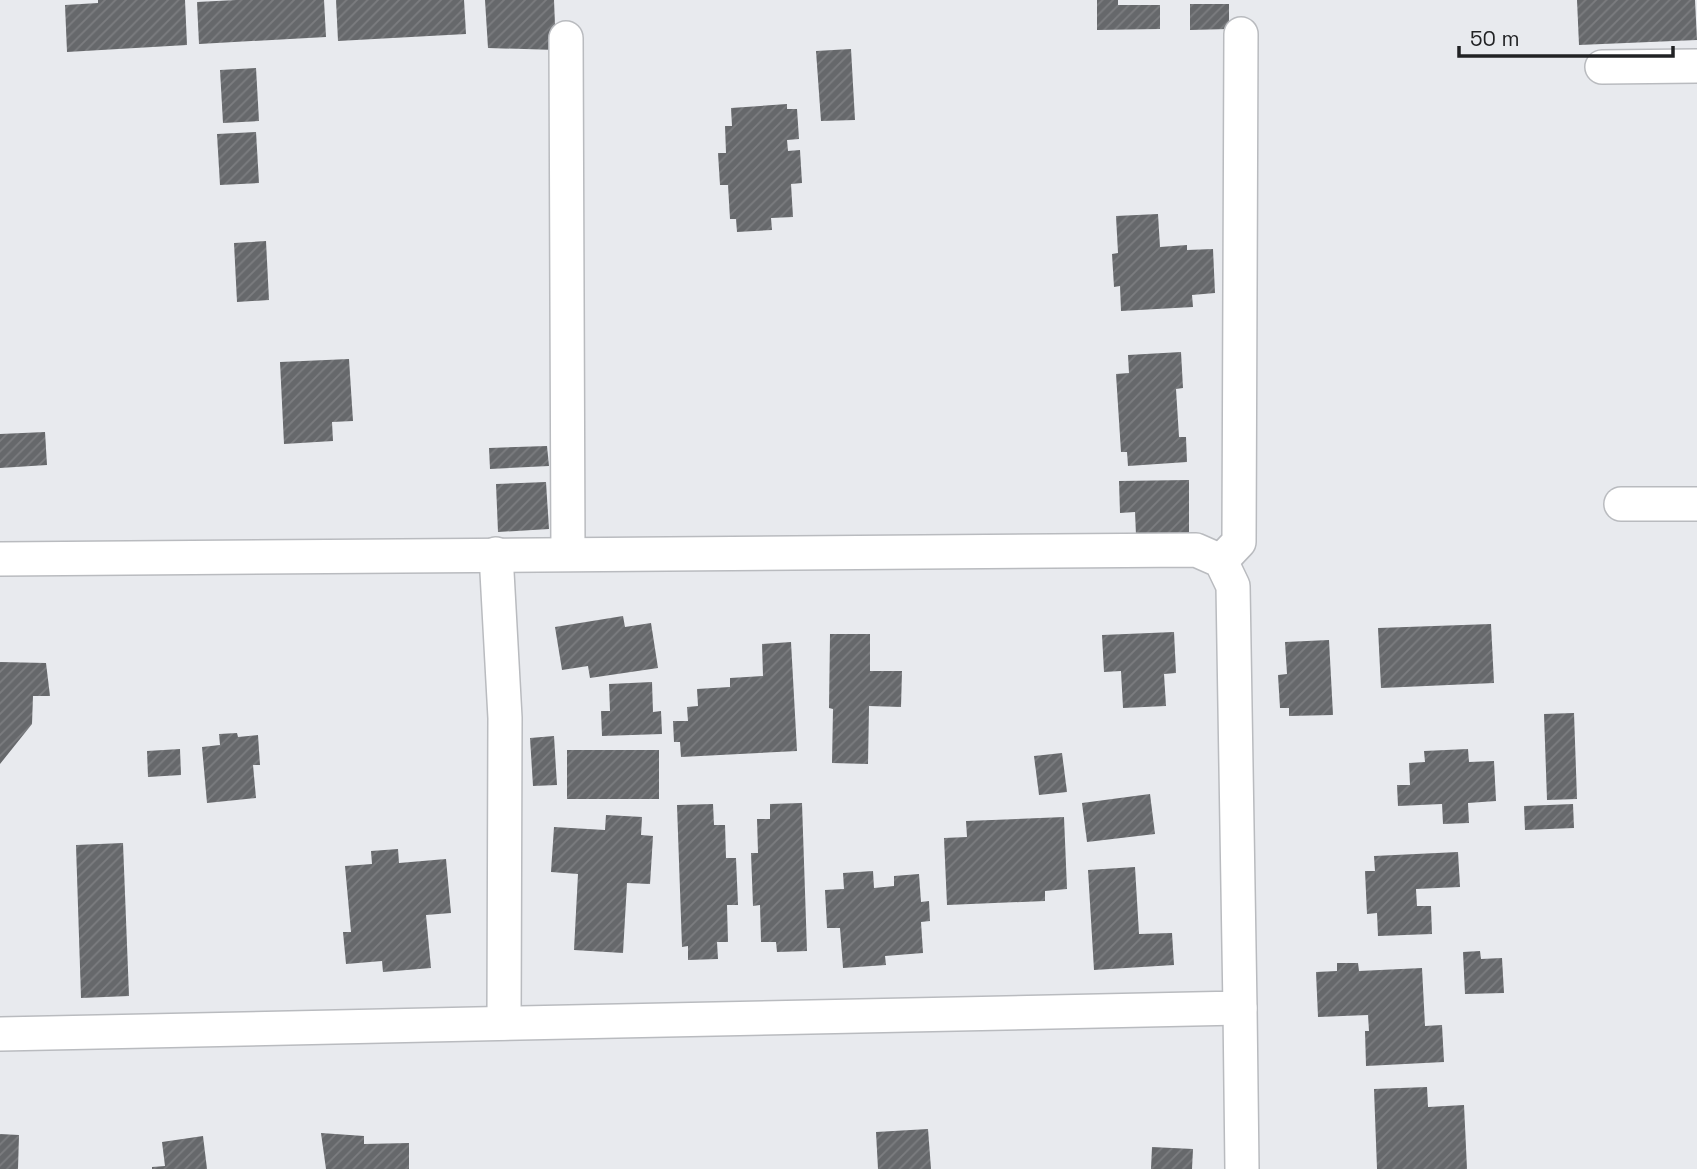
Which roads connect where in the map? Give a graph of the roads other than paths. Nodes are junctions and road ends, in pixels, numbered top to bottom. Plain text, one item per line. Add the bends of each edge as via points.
1 (1241, 34) dead end
2 (566, 38) dead end
3 (1697, 66) edge
4 (1602, 67) dead end
5 (1621, 504) dead end
6 (1697, 504) edge
7 (496, 554) junction
8 (568, 554) junction
9 (0, 559) edge
10 (1221, 561) junction
11 (1240, 1008) junction
12 (505, 1023) junction
13 (0, 1034) edge
14 (1242, 1169) edge

1 - 10 street via 1239,542
2 - 8 street
3 - 4 street
5 - 6 street
7 - 8 street
7 - 9 street
7 - 12 street via 505,718
8 - 10 street via 1196,550
10 - 11 street via 1233,586
11 - 12 street
11 - 14 street
12 - 13 street

